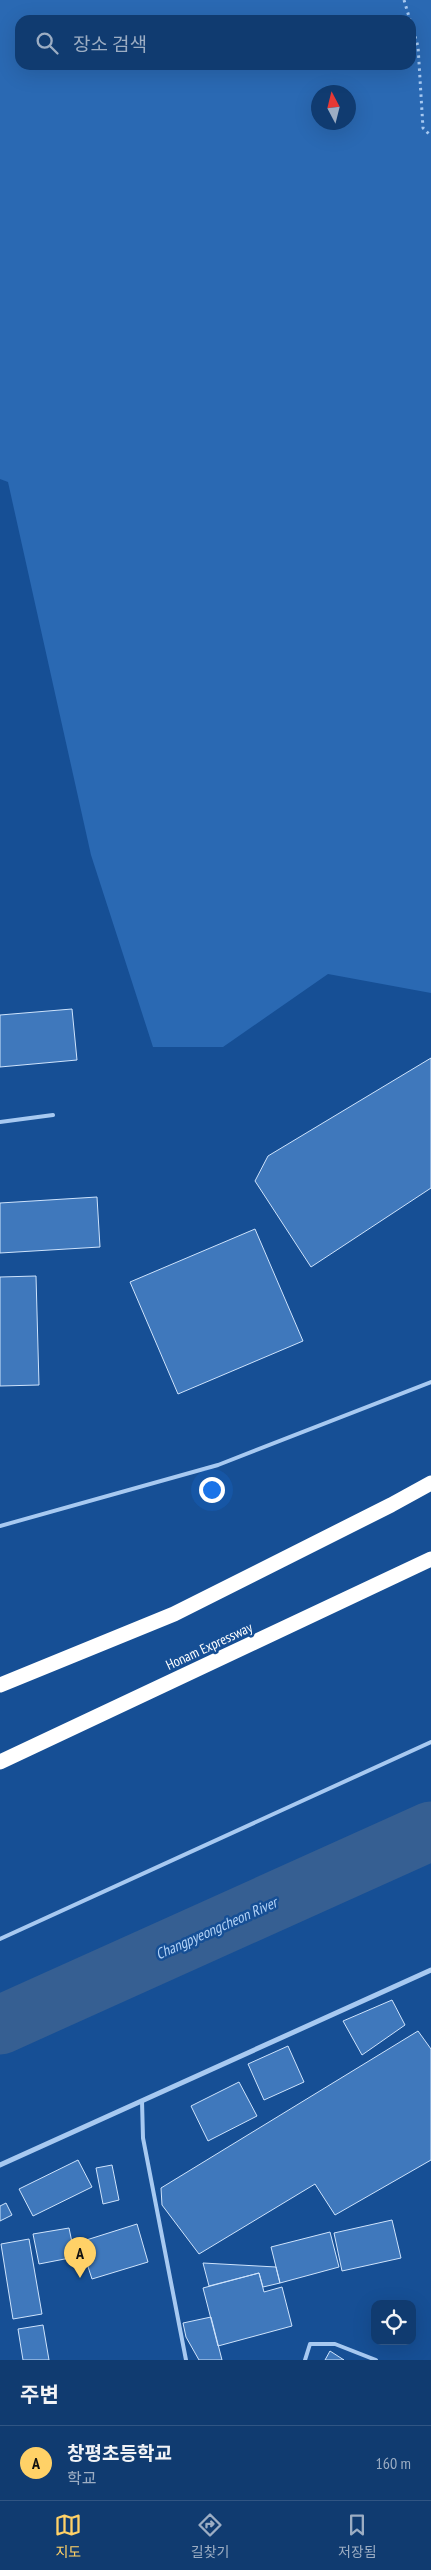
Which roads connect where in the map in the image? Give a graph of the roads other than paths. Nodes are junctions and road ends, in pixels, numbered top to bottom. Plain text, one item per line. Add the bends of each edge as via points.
1 (53, 1115) dead end
2 (0, 1122) edge
3 (431, 1382) edge
4 (431, 1483) edge
5 (0, 1526) edge
6 (431, 1559) edge
7 (0, 1685) edge
8 (431, 1742) edge
9 (0, 1762) edge
10 (0, 1939) edge
11 (431, 1970) edge
12 (142, 2101) junction
13 (0, 2165) edge
14 (186, 2360) edge
15 (305, 2360) edge
16 (376, 2360) edge

1 - 2 lane
3 - 5 lane via 218,1465
4 - 7 highway via 174,1614
6 - 9 highway, Honam Expressway
8 - 10 lane
11 - 12 street
12 - 13 street
12 - 14 lane via 143,2138
15 - 16 lane via 310,2344 335,2344

